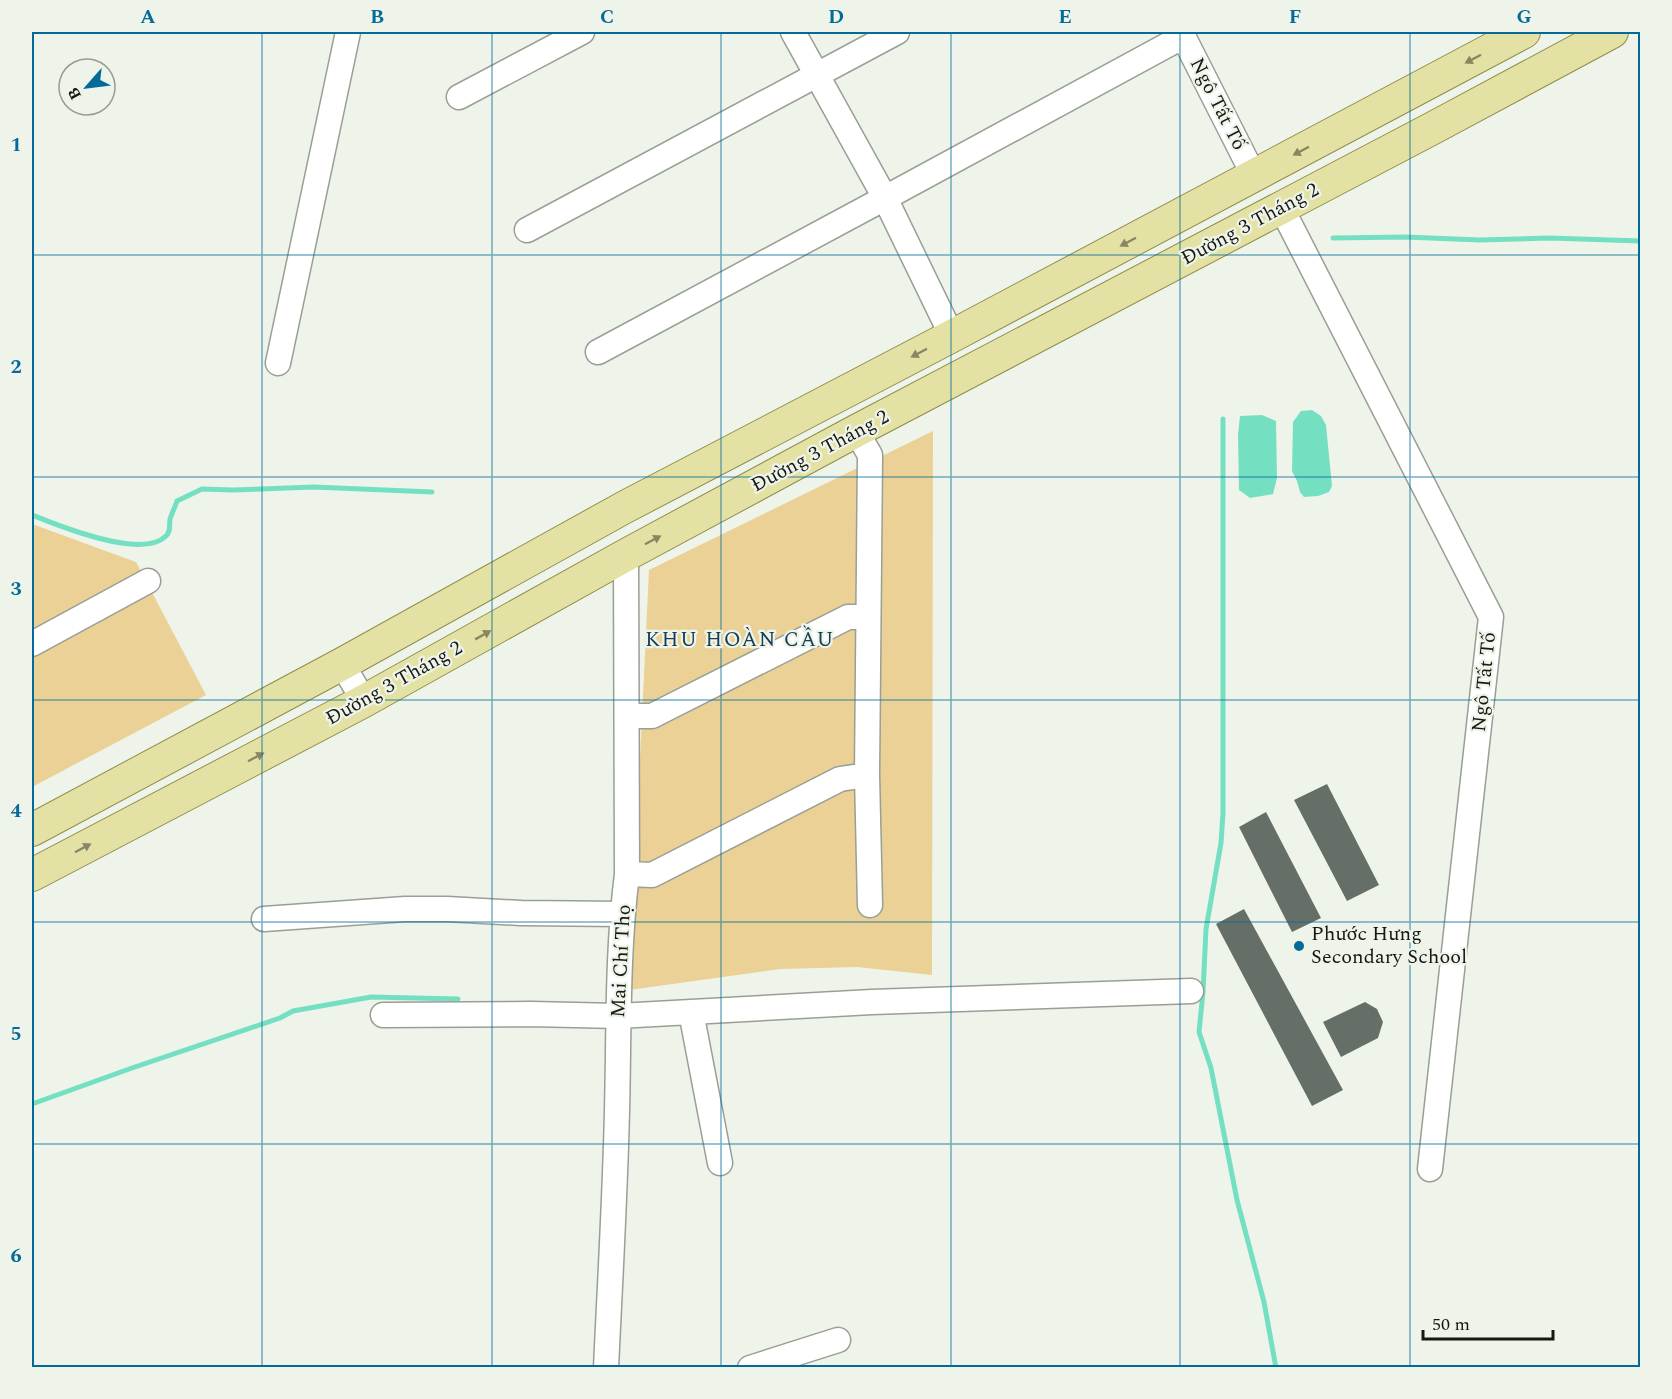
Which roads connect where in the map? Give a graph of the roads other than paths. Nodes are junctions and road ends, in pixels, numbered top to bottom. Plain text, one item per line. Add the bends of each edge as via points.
1 (348, 32) edge
2 (582, 32) edge
3 (793, 32) edge
4 (897, 32) edge
5 (1524, 32) edge
6 (1612, 32) edge
7 (1182, 34) edge
8 (816, 74) junction
9 (459, 97) dead end
10 (1254, 176) junction
11 (885, 198) junction
12 (1281, 207) junction
13 (527, 230) dead end
14 (952, 336) junction
15 (598, 352) dead end
16 (278, 363) dead end
17 (856, 431) junction
18 (626, 555) junction
19 (148, 581) dead end
20 (868, 617) junction
21 (32, 644) edge
22 (342, 664) junction
23 (364, 700) junction
24 (627, 716) junction
25 (867, 775) junction
26 (32, 830) edge
27 (627, 874) junction
28 (32, 875) edge
29 (870, 905) dead end
30 (622, 914) junction
31 (264, 919) dead end
32 (1191, 991) dead end
33 (691, 1012) junction
34 (383, 1015) dead end
35 (618, 1016) junction
36 (720, 1163) dead end
37 (1431, 1169) dead end
38 (838, 1340) dead end
39 (606, 1368) edge
40 (750, 1368) edge

1 - 16 street
2 - 9 street
3 - 8 street
4 - 8 street
5 -> 10 main road, Đường 3 Tháng 2
6 - 12 main road, Đường 3 Tháng 2
7 - 10 street, Ngô Tất Tố
7 - 11 street
8 - 11 street
8 - 13 street
10 -> 14 main road, Đường 3 Tháng 2
11 - 14 street
11 - 15 street
12 - 17 main road, Đường 3 Tháng 2
12 - 37 street, Ngô Tất Tố via 1491,617
14 -> 22 main road, Đường 3 Tháng 2 via 625,507
18 -> 17 main road, Đường 3 Tháng 2
17 - 20 street via 870,456
23 -> 18 main road, Đường 3 Tháng 2
18 - 24 street, Mai Chí Thọ
19 - 21 street
20 - 24 street via 848,617 652,716
20 - 25 street
22 - 23 street
22 - 26 main road, Đường 3 Tháng 2
28 -> 23 main road, Đường 3 Tháng 2
24 - 27 street, Mai Chí Thọ
25 - 27 street via 840,778 652,874
25 - 29 street
27 - 30 street, Mai Chí Thọ
30 - 31 street via 405,909
30 - 35 street, Mai Chí Thọ
32 - 33 street
33 - 35 street
33 - 36 street
34 - 35 street
35 - 39 street, Mai Chí Thọ
38 - 40 street

